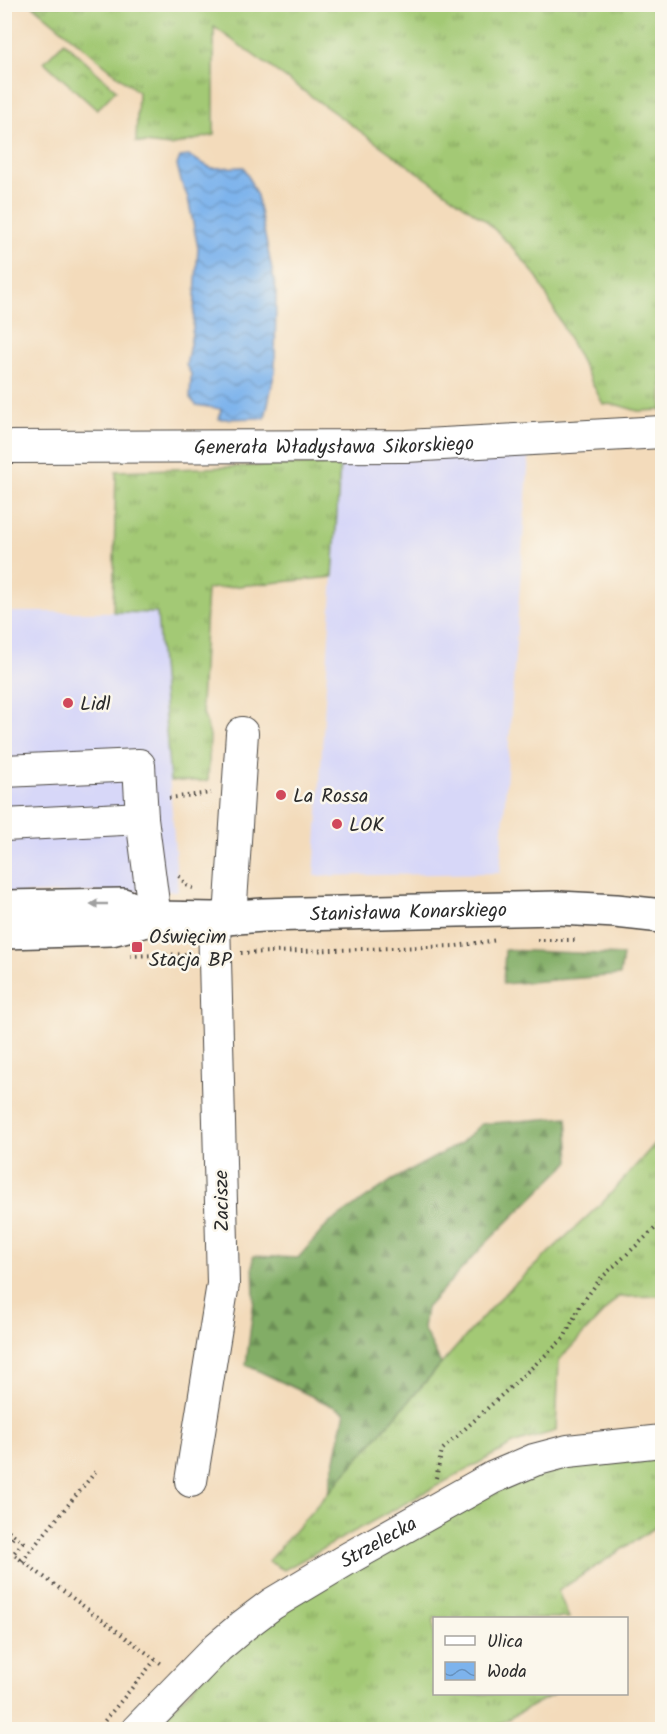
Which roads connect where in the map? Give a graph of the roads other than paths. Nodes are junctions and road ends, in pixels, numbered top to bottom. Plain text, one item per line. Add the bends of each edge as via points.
1 (663, 432) edge
2 (4, 447) edge
3 (242, 733) dead end
4 (4, 771) edge
5 (142, 818) junction
6 (4, 825) edge
7 (4, 907) edge
8 (663, 916) edge
9 (155, 918) junction
10 (222, 918) junction
11 (4, 932) edge
12 (663, 1441) edge
13 (191, 1480) dead end
14 (137, 1730) edge

1 - 2 street, Generała Władysława Sikorskiego via 406,446
3 - 10 street, Zacisze
4 - 5 street via 139,765
5 - 6 street
5 - 9 street
9 -> 7 main road, Stanisława Konarskiego via 123,905
8 - 10 main road, Stanisława Konarskiego via 559,908
9 - 10 main road, Stanisława Konarskiego
9 - 11 main road, Stanisława Konarskiego via 111,929
10 - 13 street, Zacisze via 215,953 223,1284
12 - 14 street, Strzelecka via 568,1450 492,1478 272,1604 218,1647

